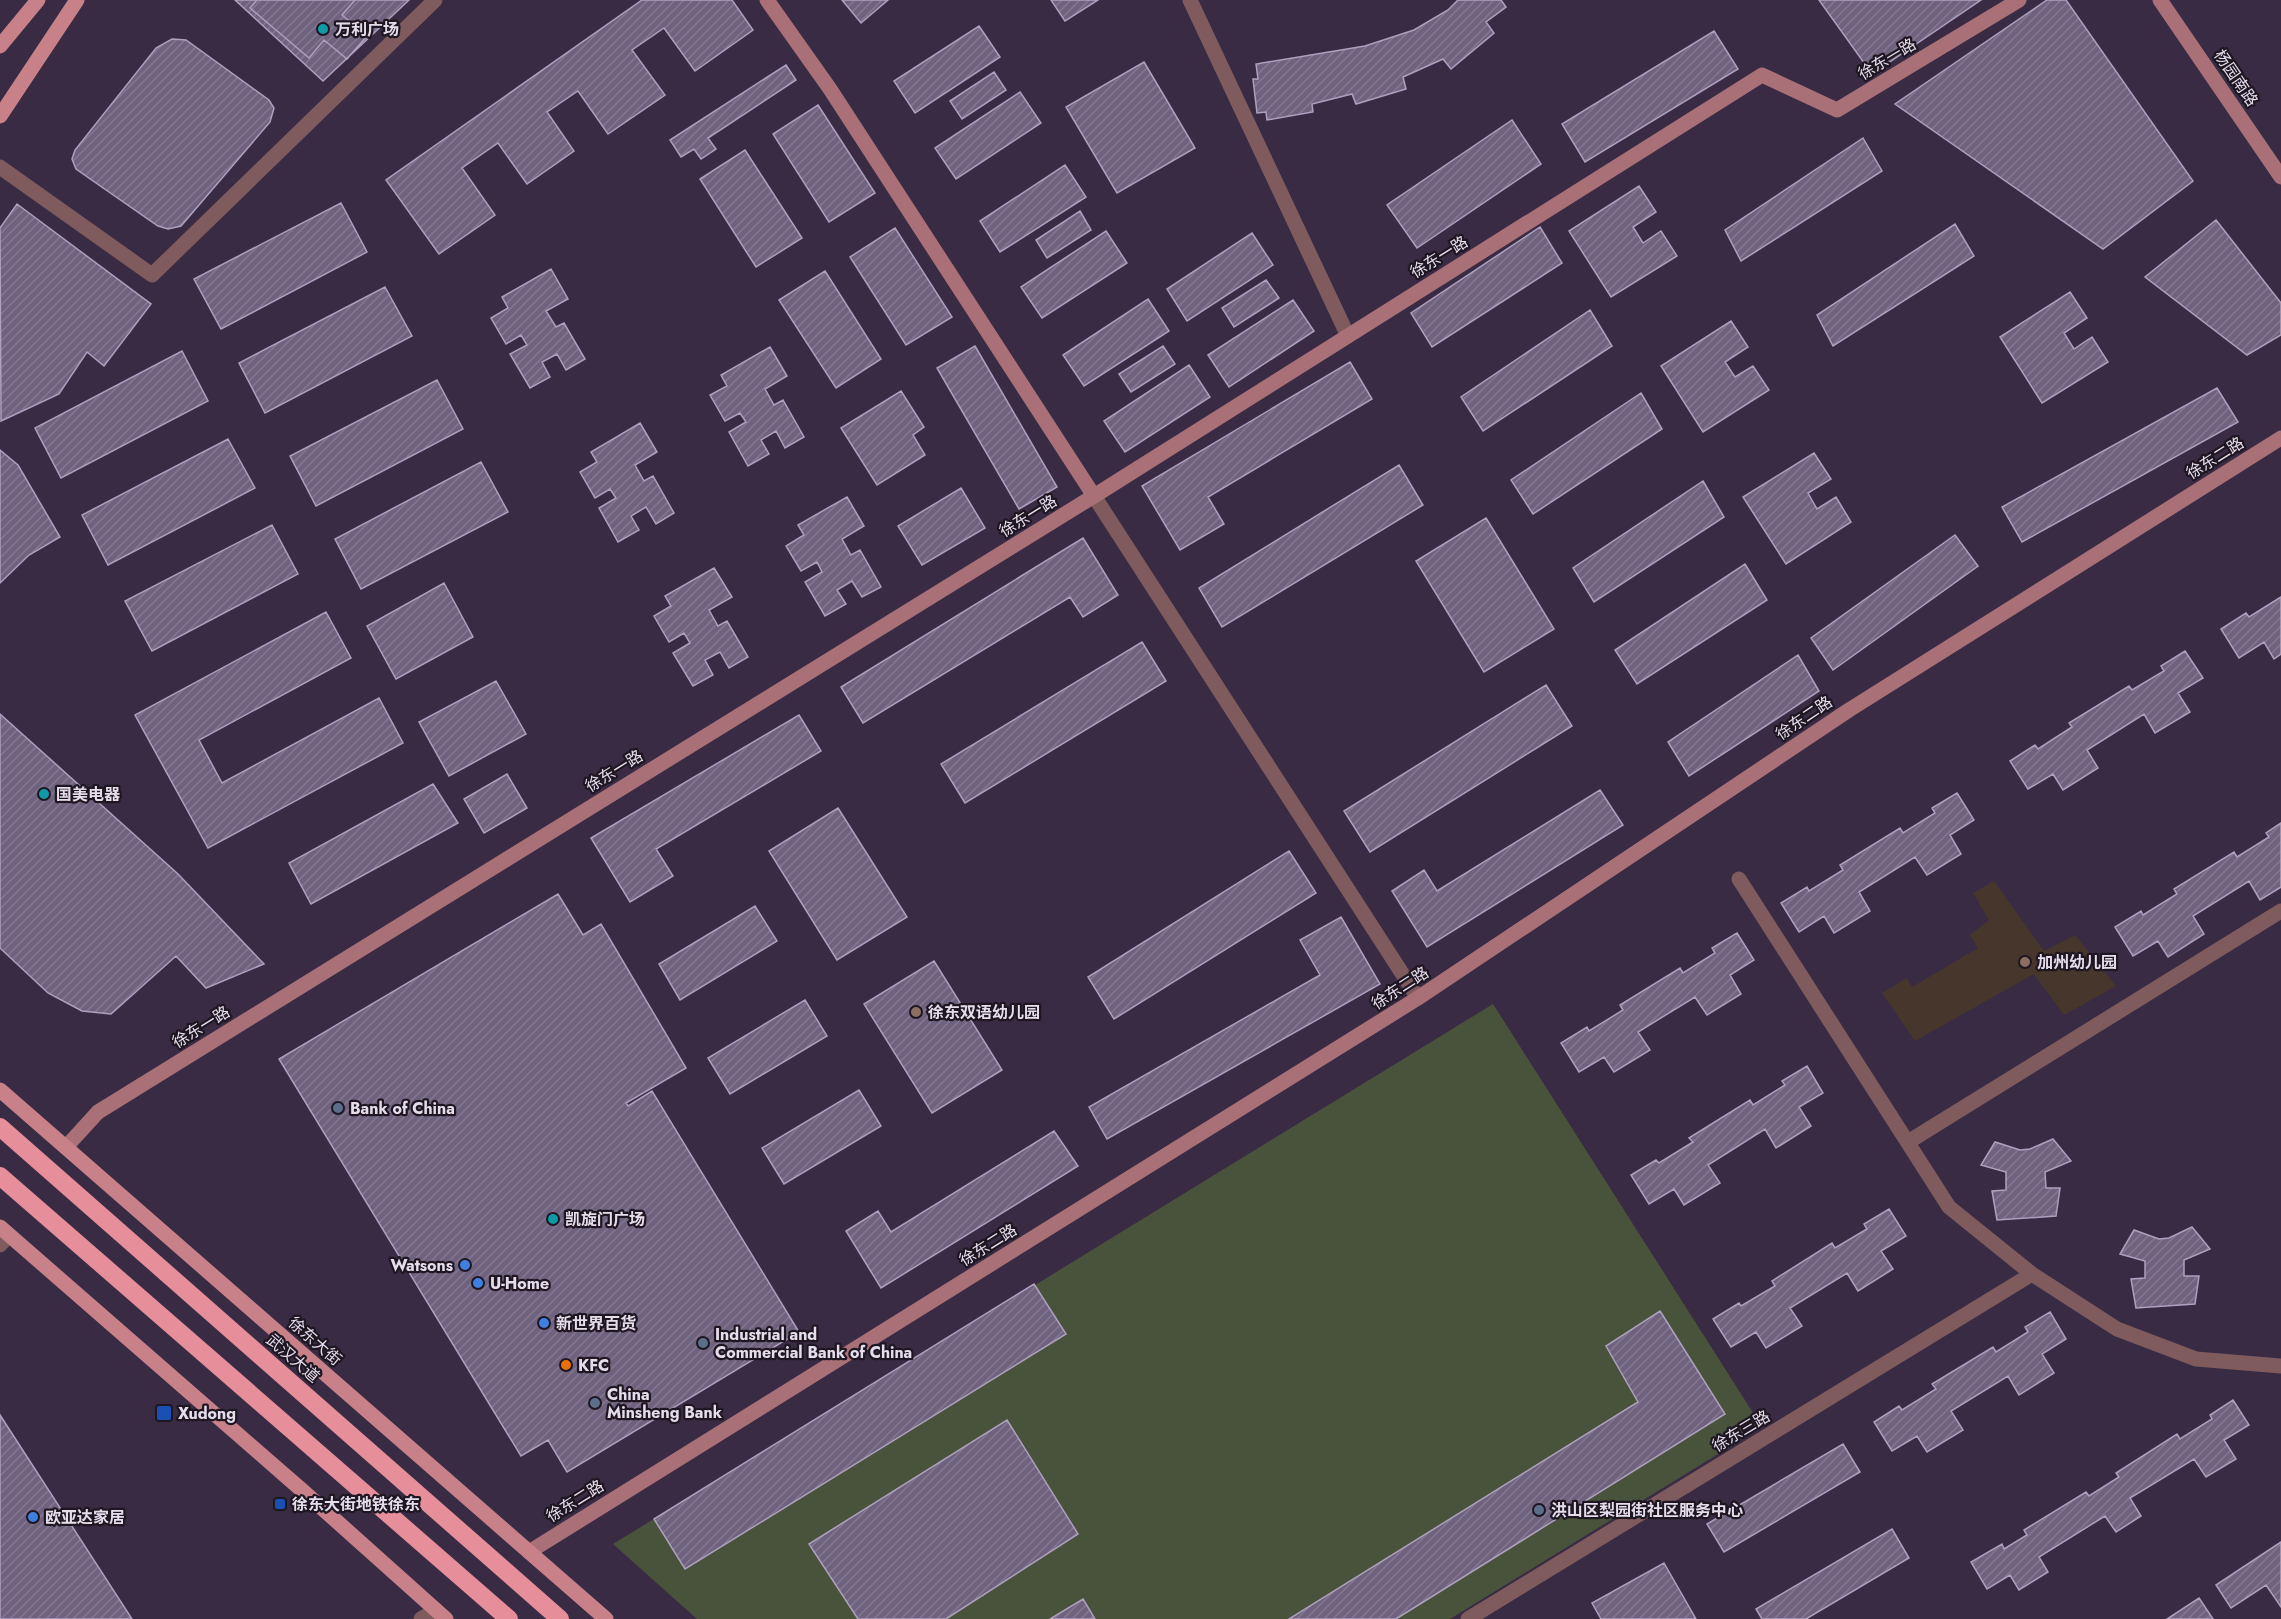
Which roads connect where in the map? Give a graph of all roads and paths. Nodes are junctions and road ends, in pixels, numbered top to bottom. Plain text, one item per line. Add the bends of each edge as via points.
1 (38, 0) edge
2 (76, 0) edge
3 (435, 0) edge
4 (767, 0) edge
5 (1190, 0) edge
6 (2019, 0) edge
7 (2160, 0) edge
8 (0, 46) edge
9 (0, 116) edge
10 (0, 167) edge
11 (2281, 177) edge
12 (1348, 336) junction
13 (2281, 438) edge
14 (1094, 496) junction
15 (1739, 879) dead end
16 (2281, 911) edge
17 (1418, 998) junction
18 (0, 1090) edge
19 (0, 1127) edge
20 (1908, 1142) junction
21 (66, 1147) junction
22 (0, 1176) edge
23 (3, 1236) edge
24 (2032, 1274) junction
25 (2281, 1366) edge
26 (529, 1552) junction
27 (441, 1614) edge
28 (421, 1619) edge
29 (509, 1619) edge
30 (560, 1619) edge
31 (606, 1619) edge
32 (1468, 1619) edge

1 - 8 main road
2 - 9 main road
3 - 10 street via 152,275
4 - 14 street via 830,89
5 - 12 street
6 - 12 street, 徐东一路 via 1837,110 1762,75
7 - 11 street, 杨园南路
12 - 14 street, 徐东一路
13 - 17 street, 徐东二路 via 1849,710
14 - 17 street
14 - 21 street, 徐东一路 via 98,1112
15 - 20 street
16 - 20 street
17 - 26 street, 徐东二路
18 - 21 main road, 徐东大街
19 - 30 highway, 武汉大道
20 - 24 street via 1949,1207
21 - 26 main road, 徐东大街
22 - 29 highway
23 - 27 main road
24 - 25 street via 2117,1329 2196,1359
24 - 32 street, 徐东三路
26 - 31 main road, 徐东大街
27 - 28 street

